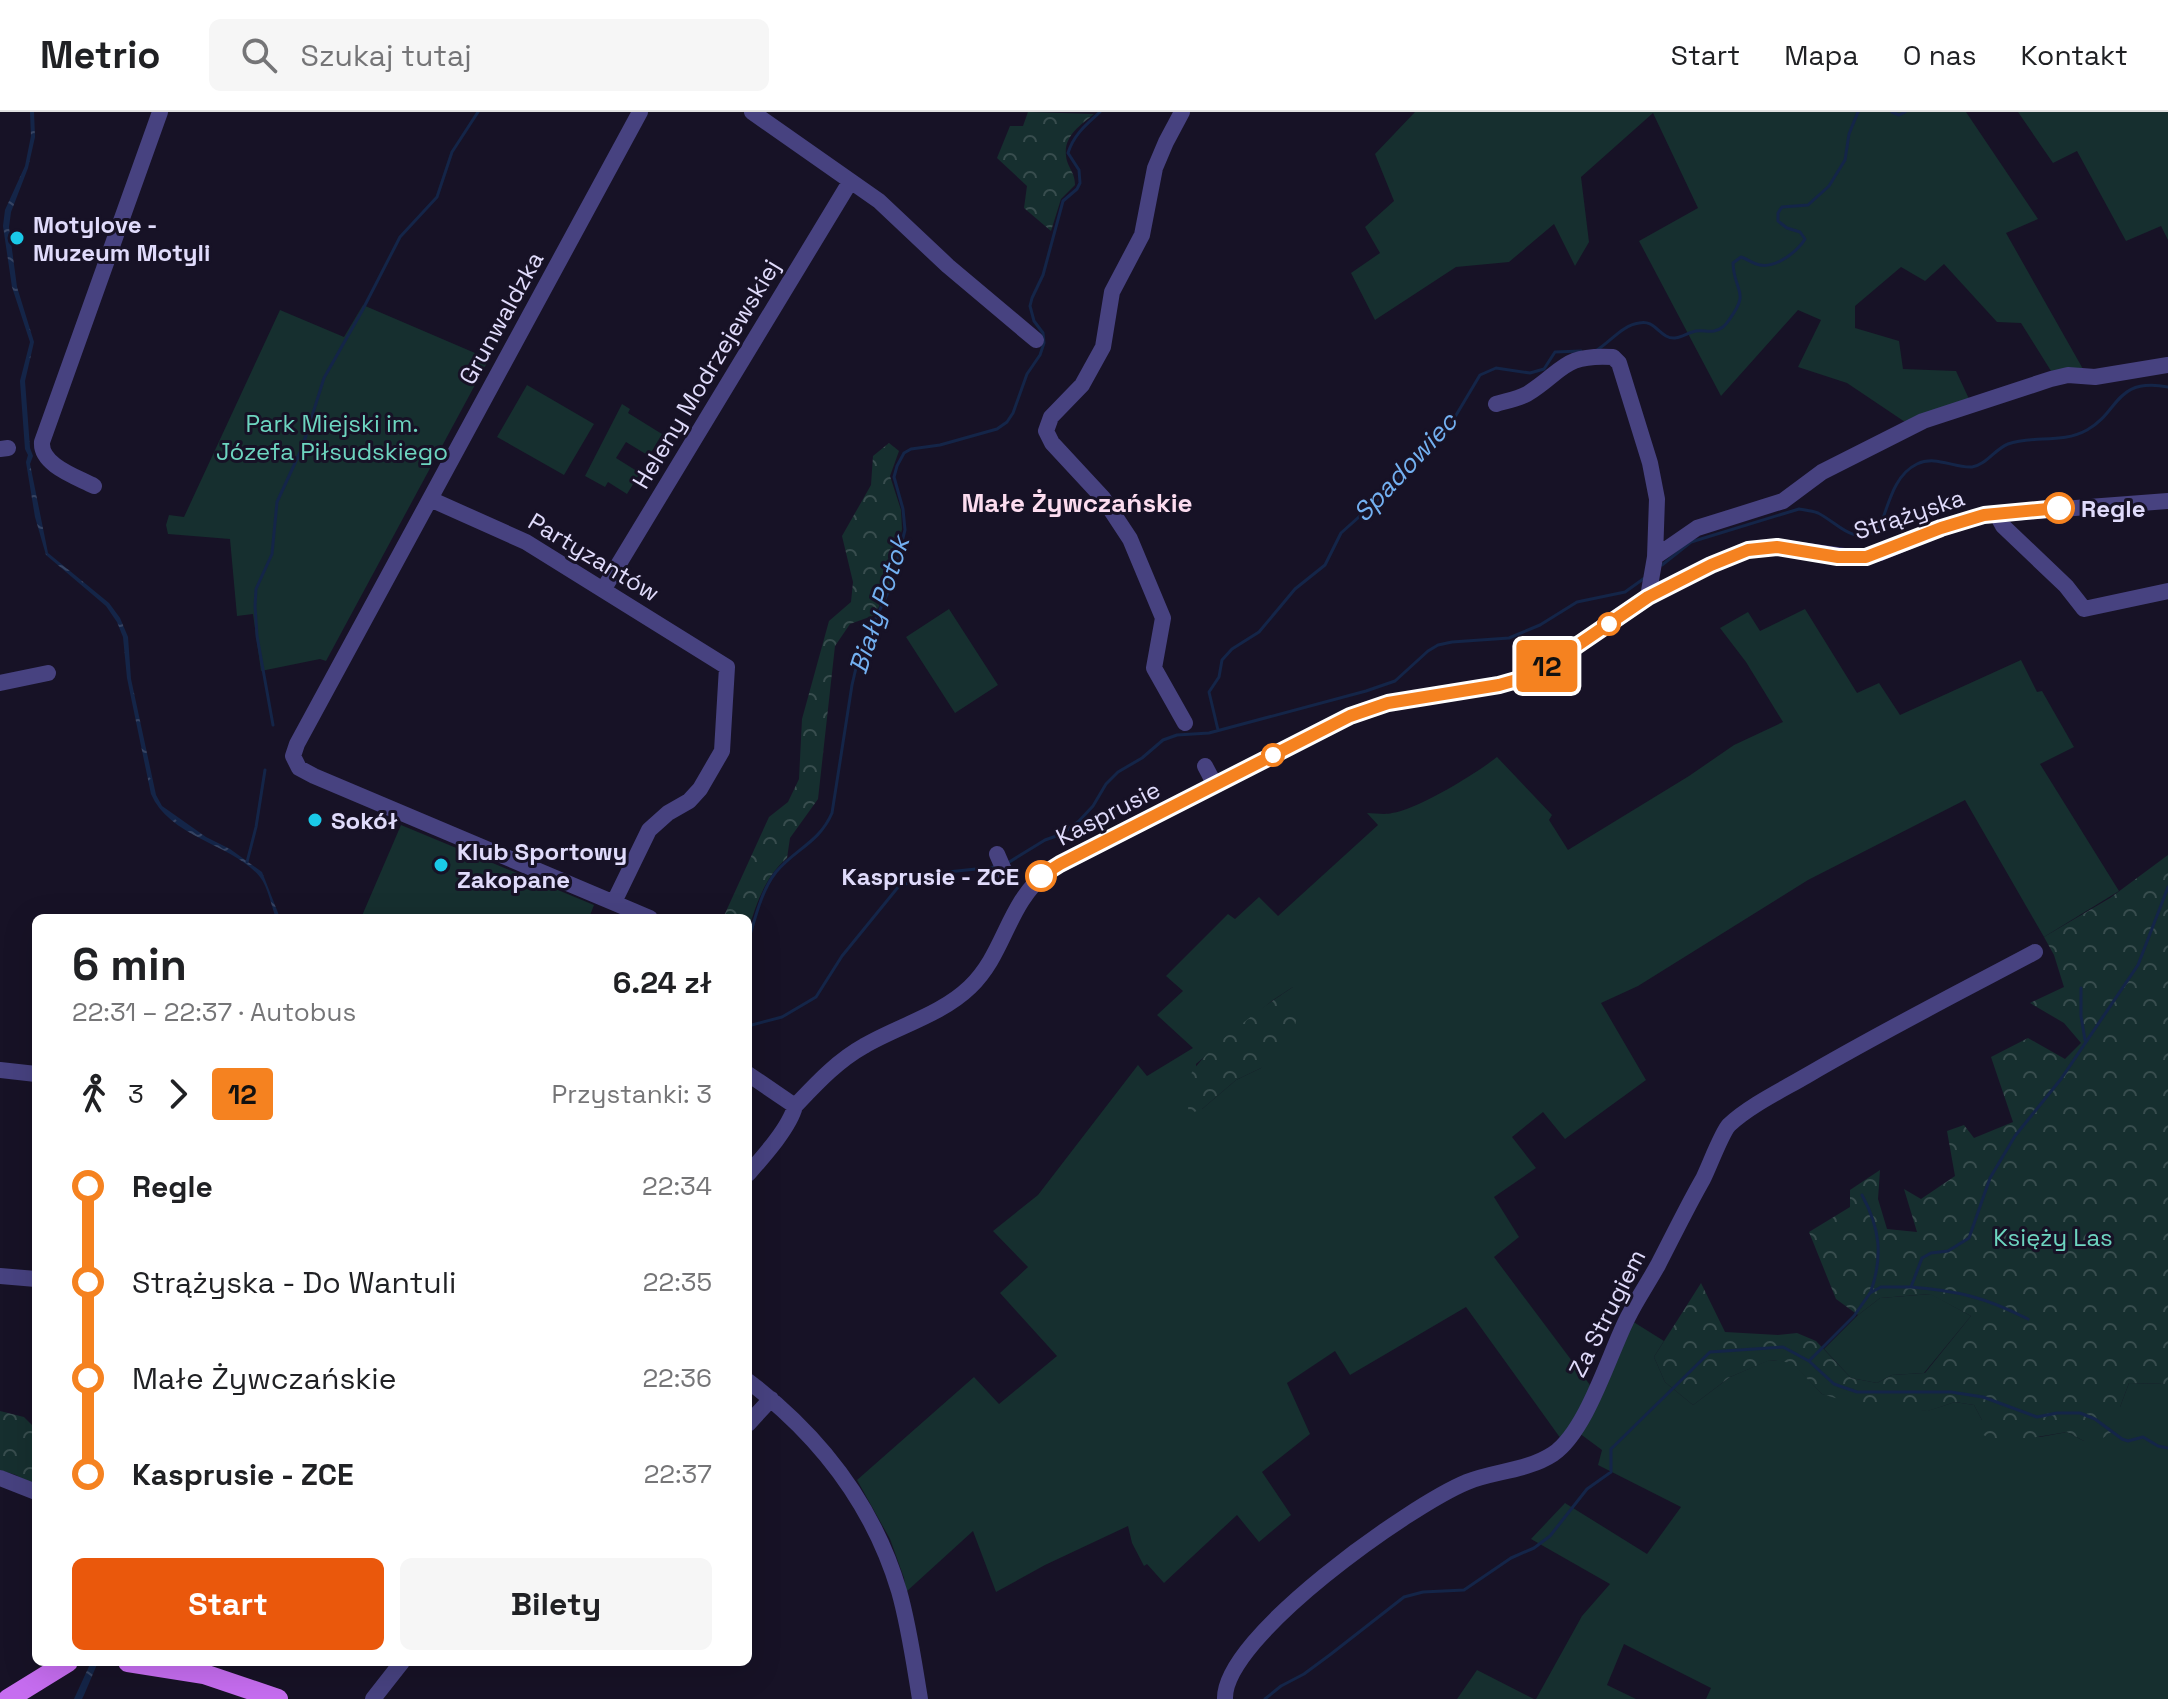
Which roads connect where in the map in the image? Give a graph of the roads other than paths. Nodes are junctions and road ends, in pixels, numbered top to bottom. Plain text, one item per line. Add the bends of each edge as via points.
1 (160, 112) edge
2 (640, 112) edge
3 (752, 112) edge
4 (1182, 112) edge
5 (850, 182) junction
6 (1036, 340) dead end
7 (2168, 365) edge
8 (1496, 404) dead end
9 (94, 486) dead end
10 (430, 499) junction
11 (2168, 501) edge
12 (1996, 513) junction
13 (1653, 567) junction
14 (603, 590) junction
15 (2168, 591) edge
16 (1648, 597) junction
17 (48, 673) dead end
18 (0, 683) edge
19 (1367, 710) joint
20 (1185, 723) dead end
21 (1205, 766) dead end
22 (1215, 785) junction
23 (997, 854) dead end
24 (1007, 877) dead end
25 (614, 902) junction
26 (641, 914) edge
27 (2035, 952) dead end
28 (0, 1070) edge
29 (32, 1074) edge
30 (752, 1077) edge
31 (795, 1106) junction
32 (752, 1169) edge
33 (0, 1276) edge
34 (32, 1279) edge
35 (752, 1384) edge
36 (771, 1399) junction
37 (752, 1420) edge
38 (0, 1478) edge
39 (32, 1490) edge
40 (62, 1666) edge
41 (180, 1666) edge
42 (399, 1666) edge
43 (206, 1668) edge
44 (8, 1699) edge
45 (278, 1699) edge
46 (373, 1699) edge
47 (920, 1699) edge
48 (1225, 1699) edge

1 - 9 street via 41,449 54,464
2 - 10 street, Grunwaldzka
3 - 5 street
4 - 20 street via 1155,168 1142,235 1112,292 1103,347 1046,431 1130,539 1163,618 1154,668
5 - 6 street via 879,201
5 - 14 street, Heleny Modrzejewskiej
7 - 13 street via 2095,377 2068,375 1923,421 1822,472 1783,501 1697,528
8 - 13 street via 1526,395 1580,358 1613,357 1619,363 1657,499
10 - 14 street, Partyzantów via 526,542
10 - 25 street, Grunwaldzka via 293,760 302,771
11 - 12 street, Strążyska
12 - 15 street via 2084,609
12 - 16 street, Strążyska via 1866,557 1777,547 1748,550
13 - 16 street
14 - 25 street, Partyzantów via 727,667 722,751 689,801 649,830
16 - 19 street, Strążyska via 1527,677
17 - 18 street
19 - 22 street, Kasprusie
21 - 22 street
22 - 31 street, Kasprusie via 1048,871 1022,898 989,963 967,990 855,1051
23 - 24 street
25 - 26 street
27 - 48 street, Za Strugiem via 1776,1093 1727,1126 1571,1437 1552,1454 1468,1481 1432,1500 1355,1551 1294,1601 1245,1655 1231,1676
28 - 29 street
30 - 31 street
31 - 32 street, Kasprusie
33 - 34 street
35 - 36 street
36 - 37 street
36 - 47 street via 826,1453 874,1530 899,1592
38 - 39 street
40 - 44 main road
41 - 43 main road
42 - 46 street
43 - 45 main road

